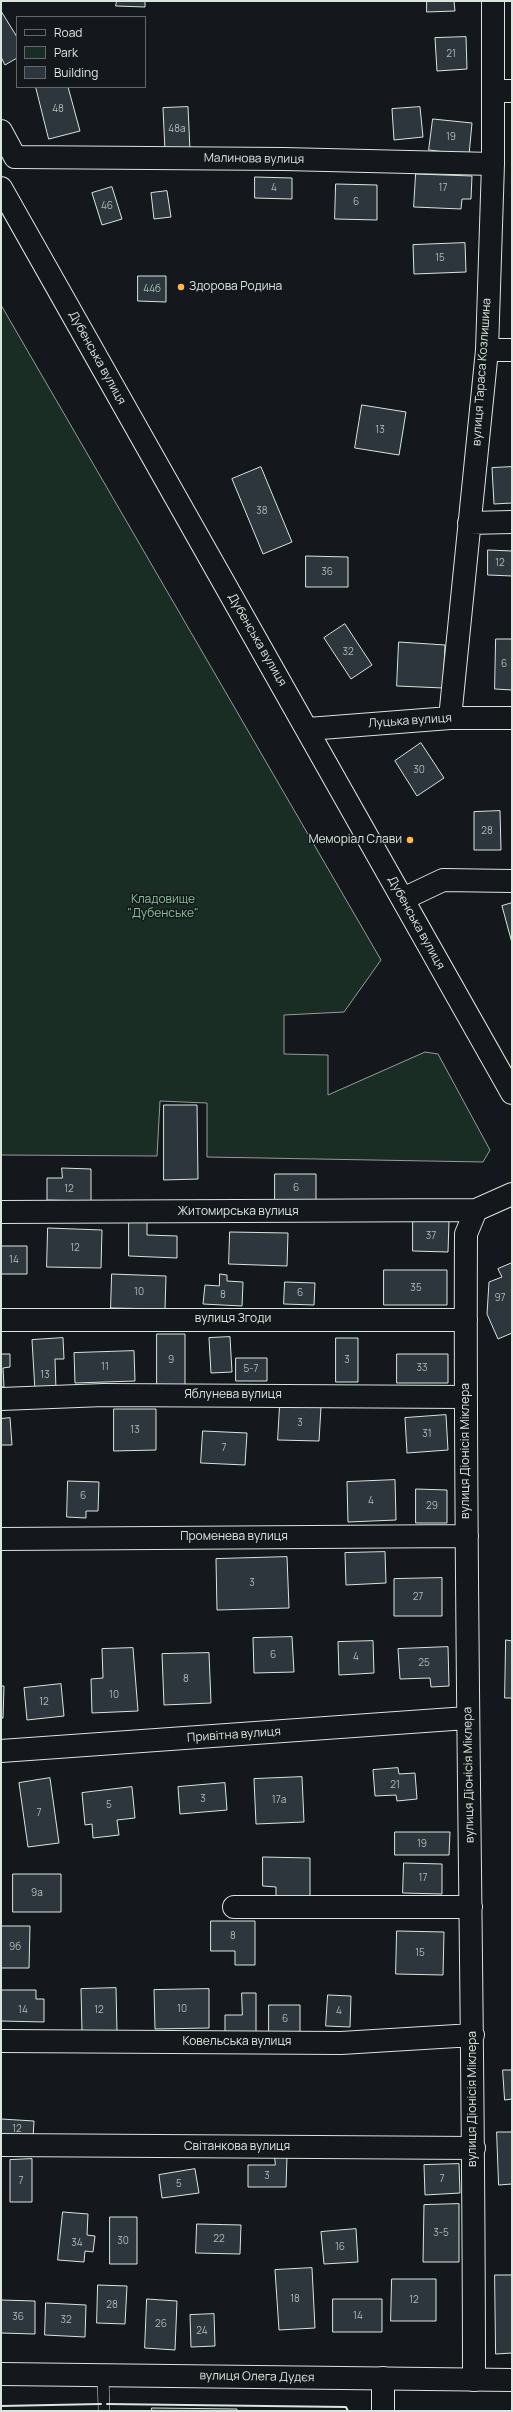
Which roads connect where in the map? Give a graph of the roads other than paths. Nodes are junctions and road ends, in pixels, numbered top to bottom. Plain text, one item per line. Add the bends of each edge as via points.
1 (493, 1) edge
2 (502, 91) edge
3 (1, 131) edge
4 (493, 164) junction
5 (1, 188) edge
6 (487, 350) junction
7 (512, 350) edge
8 (512, 522) edge
9 (469, 523) junction
10 (450, 718) junction
11 (512, 718) edge
12 (308, 729) junction
13 (512, 881) edge
14 (403, 899) junction
15 (512, 1093) edge
16 (512, 1194) edge
17 (476, 1210) junction
18 (1, 1212) edge
19 (1, 1320) edge
20 (466, 1320) junction
21 (466, 1397) junction
22 (1, 1399) edge
23 (466, 1536) junction
24 (1, 1539) edge
25 (468, 1718) junction
26 (1, 1751) edge
27 (234, 1907) dead end
28 (471, 1907) junction
29 (473, 2035) junction
30 (1, 2041) edge
31 (1, 2145) edge
32 (474, 2148) junction
33 (1, 2374) edge
34 (103, 2375) junction
35 (383, 2378) junction
36 (474, 2380) junction
37 (512, 2380) edge
38 (104, 2411) edge
39 (383, 2411) edge

1 - 2 street, вулиця Тараса Козлишина
2 - 4 street, вулиця Тараса Козлишина
3 - 4 street, Малинова вулиця via 15,157
4 - 6 street, вулиця Тараса Козлишина
5 - 12 street, Дубенська вулиця
6 - 7 street
6 - 9 street, вулиця Тараса Козлишина
8 - 9 street
9 - 10 street, вулиця Тараса Козлишина
10 - 11 street, Луцька вулиця
10 - 12 street, Луцька вулиця
12 - 14 street, Дубенська вулиця
13 - 14 street via 443,880
14 - 15 street, Дубенська вулиця
16 - 17 street
17 - 18 street, Житомирська вулиця
17 - 20 street, вулиця Діонісія Міклера via 466,1234
19 - 20 street, вулиця Згоди
20 - 21 street, вулиця Діонісія Міклера
21 - 22 street, Яблунева вулиця via 104,1395
21 - 23 street, вулиця Діонісія Міклера
23 - 24 street, Променева вулиця
23 - 25 street, вулиця Діонісія Міклера
25 - 26 street, Привітна вулиця
25 - 28 street, вулиця Діонісія Міклера
27 - 28 street
28 - 29 street, вулиця Діонісія Міклера
29 - 30 street, Ковельська вулиця via 341,2043
29 - 32 street, вулиця Діонісія Міклера
31 - 32 street, Світанкова вулиця
32 - 36 street, вулиця Діонісія Міклера
33 - 34 street, вулиця Олега Дудєя
34 - 35 street, вулиця Олега Дудєя
34 - 38 lane
35 - 36 street, вулиця Олега Дудєя
35 - 39 street
36 - 37 street, вулиця Олега Дудєя

